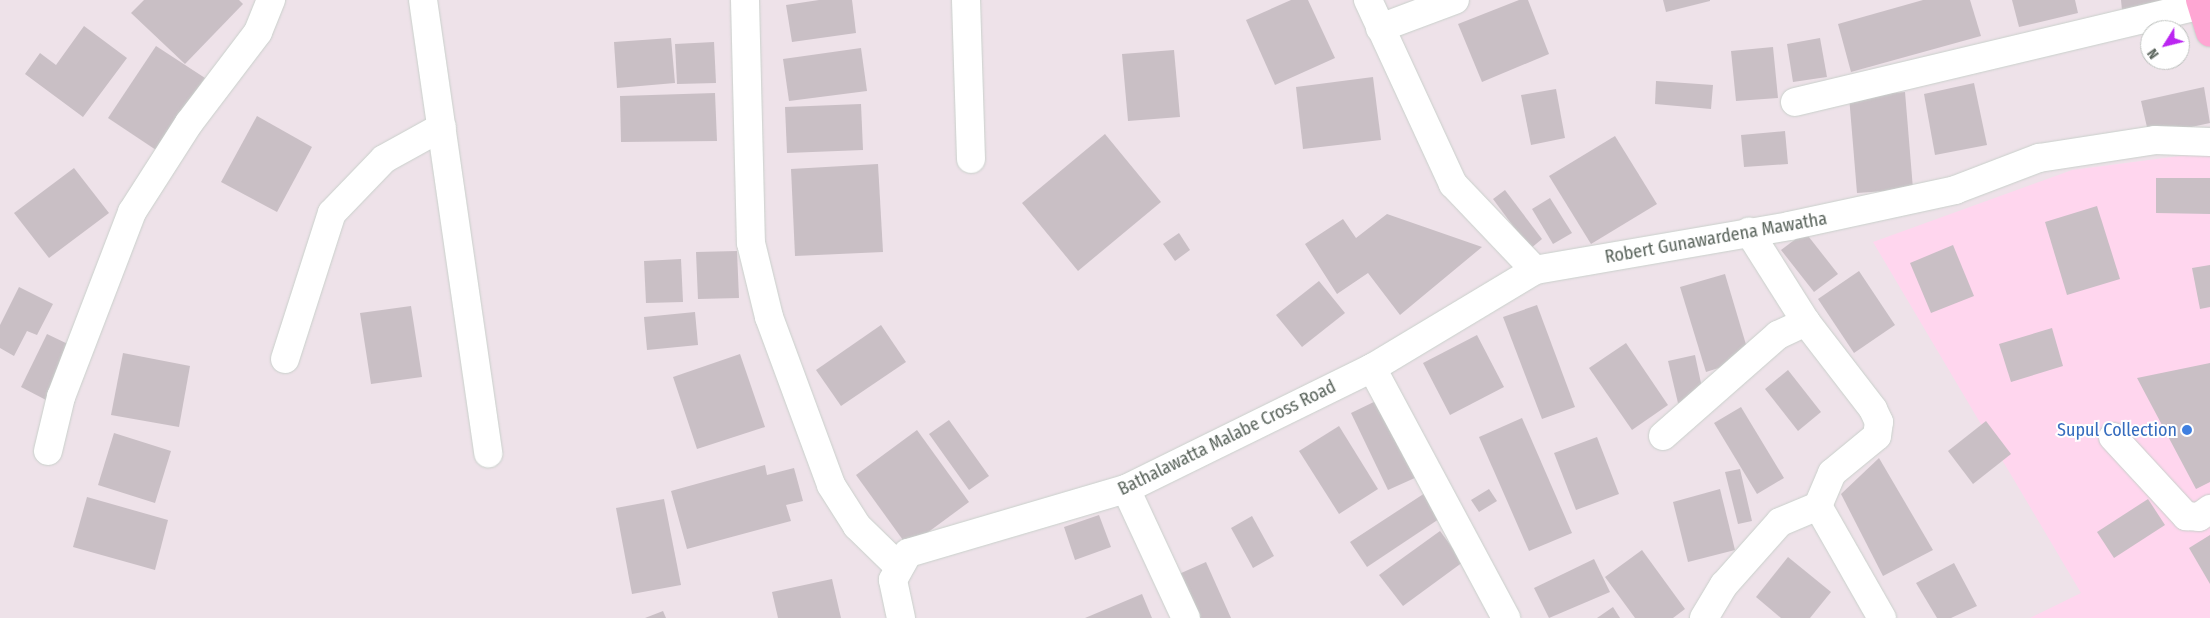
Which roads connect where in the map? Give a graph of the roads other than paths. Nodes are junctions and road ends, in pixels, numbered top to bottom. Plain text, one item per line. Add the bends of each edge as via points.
1 (271, 0) edge
2 (423, 0) edge
3 (745, 0) edge
4 (966, 0) edge
5 (1368, 0) edge
6 (1455, 0) edge
7 (2201, 2) edge
8 (1380, 28) junction
9 (2210, 32) edge
10 (1795, 102) dead end
11 (442, 127) junction
12 (2210, 142) edge
13 (971, 159) dead end
14 (1749, 232) junction
15 (1535, 270) junction
16 (1806, 322) junction
17 (285, 359) dead end
18 (1372, 368) junction
19 (1663, 436) dead end
20 (2113, 438) dead end
21 (48, 451) dead end
22 (488, 453) dead end
23 (1126, 489) junction
24 (1818, 506) junction
25 (2210, 509) edge
26 (898, 566) junction
27 (901, 618) edge
28 (1186, 618) edge
29 (1506, 618) edge
30 (1704, 618) edge
31 (1882, 618) edge

1 - 21 street via 258,32 189,122 132,212 61,397
2 - 11 street
3 - 26 street via 751,243 769,317 831,485 857,526
4 - 13 street
5 - 8 street
6 - 8 street
7 - 9 main road
7 - 10 street
8 - 15 street via 1453,184
11 - 17 street via 384,159 332,213
11 - 22 street
12 - 14 street, Robert Gunawardena Mawatha via 2155,140 2039,158 1955,190
14 - 15 street, Robert Gunawardena Mawatha
14 - 16 street
15 - 18 street, Bathalawatta Malabe Cross Road
16 - 19 street via 1778,335
16 - 24 street via 1878,422 1877,436 1832,473
18 - 23 street, Bathalawatta Malabe Cross Road
18 - 29 street
20 - 25 street via 2186,516 2199,517
23 - 26 street, Bathalawatta Malabe Cross Road via 908,554
23 - 28 street
24 - 30 street via 1780,522 1724,585
24 - 31 street
26 - 27 street via 892,580

